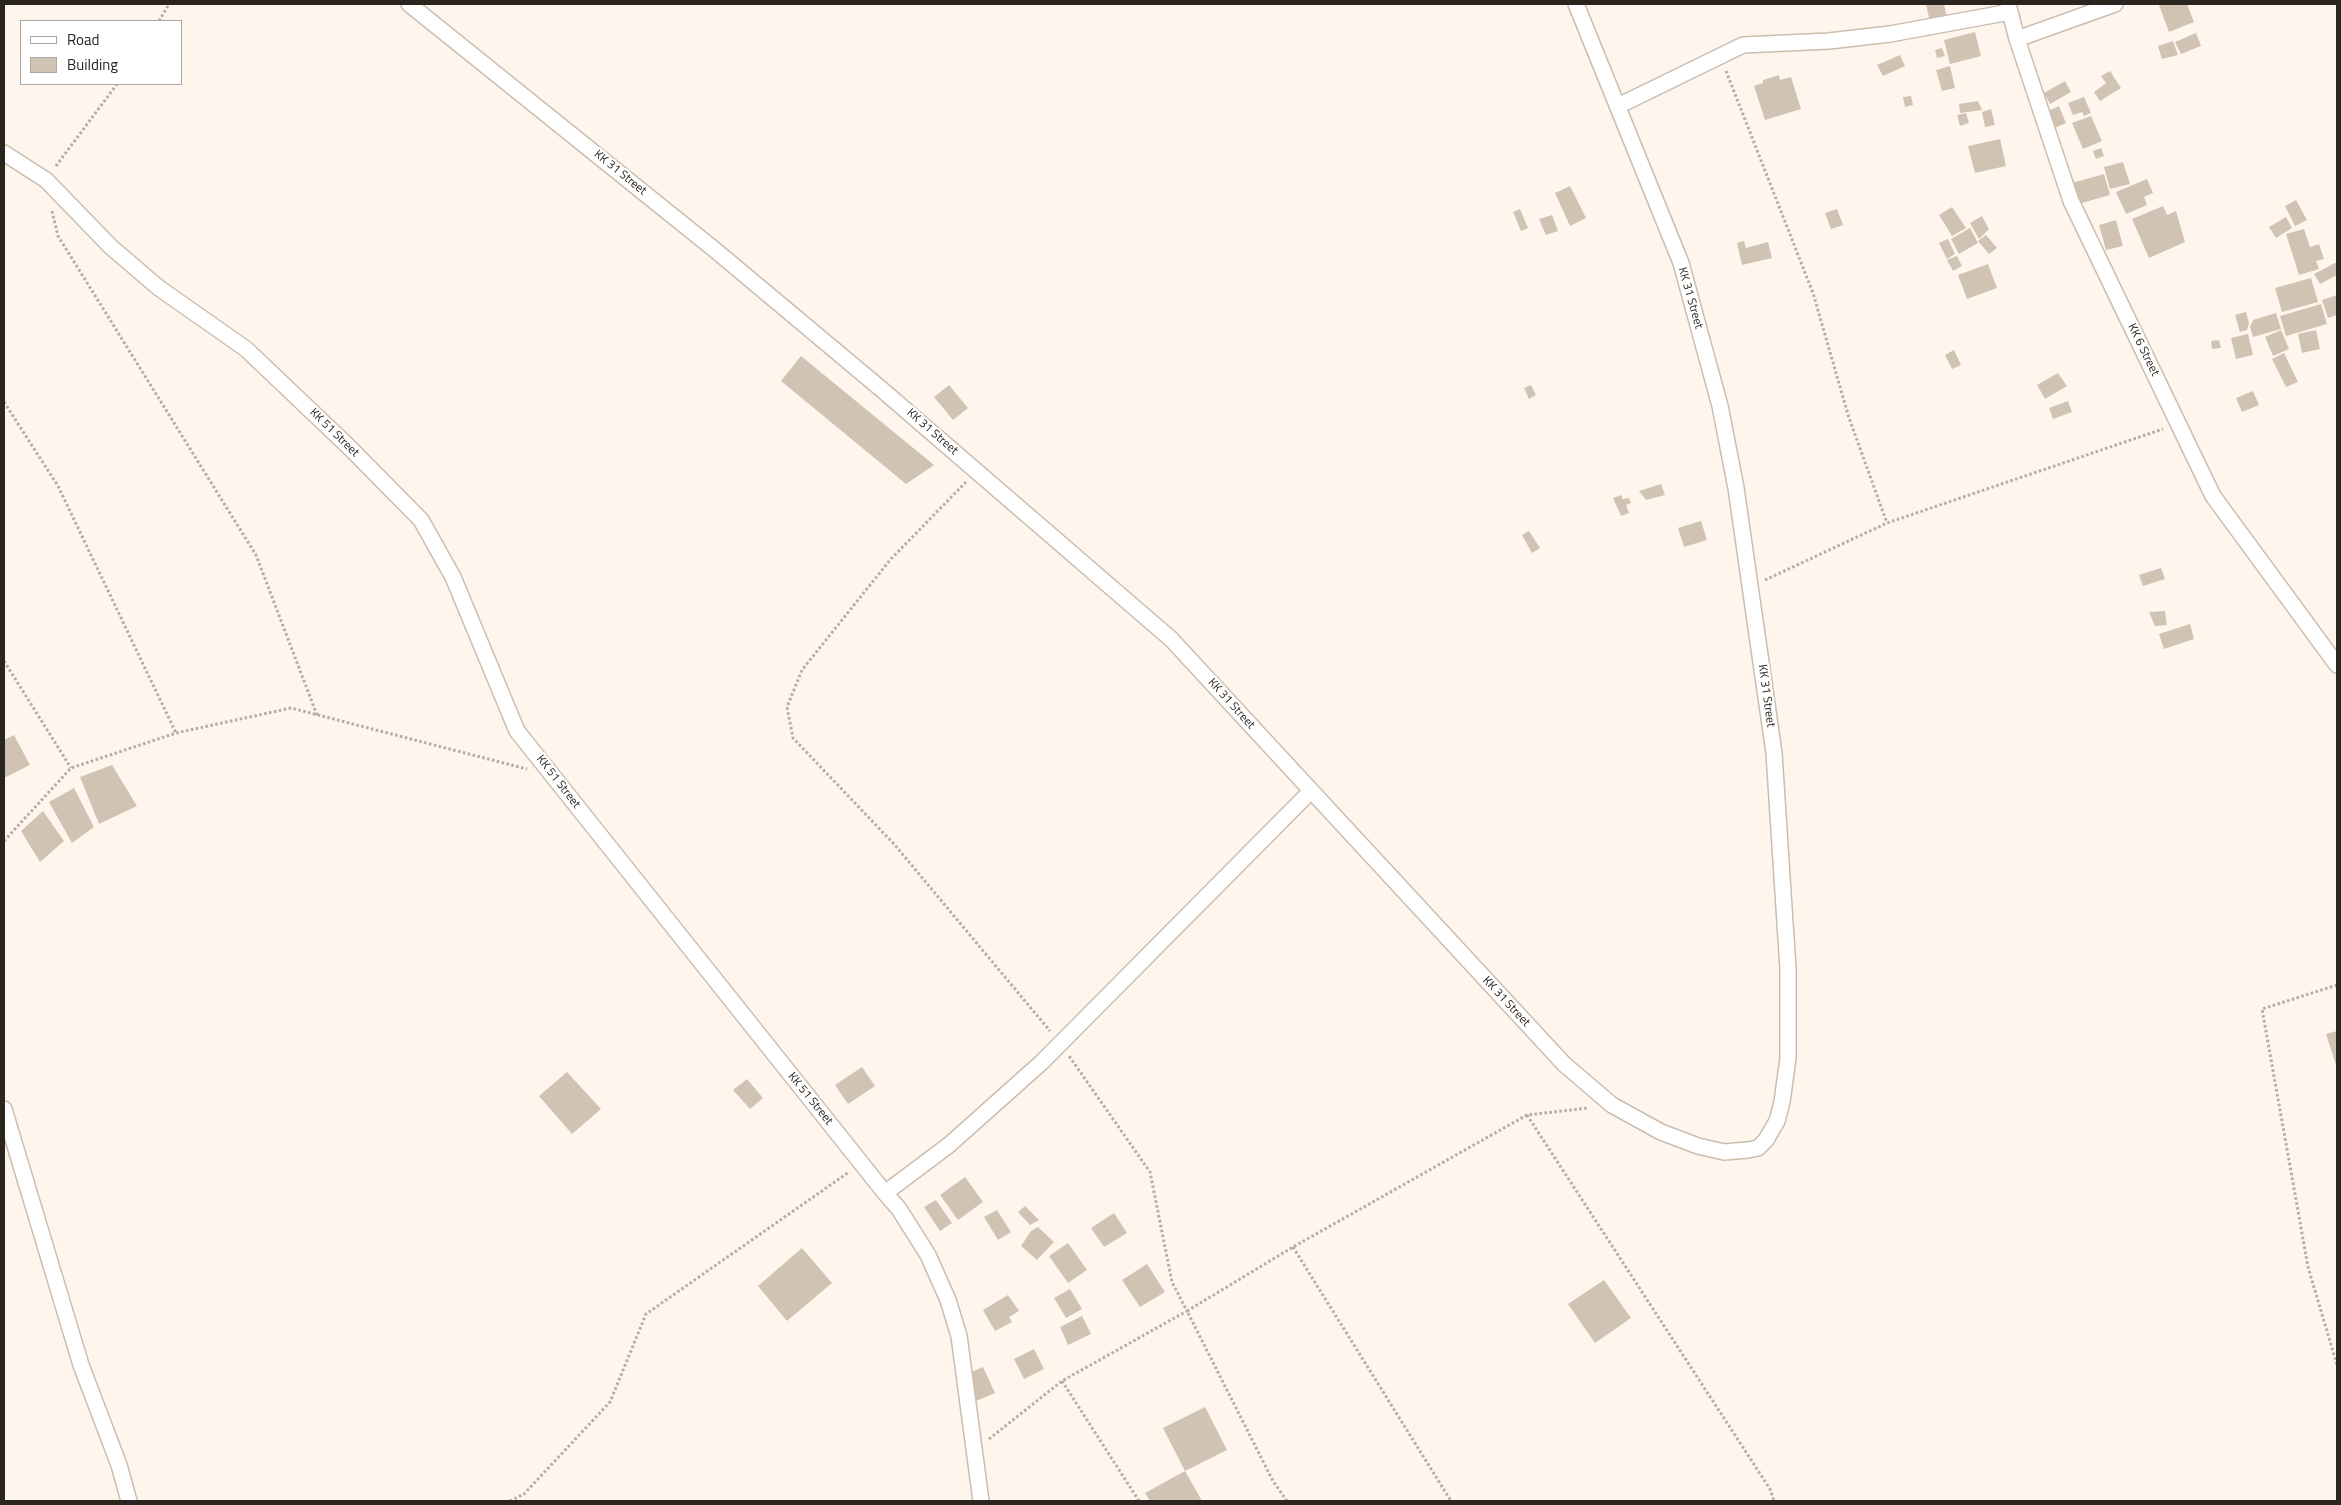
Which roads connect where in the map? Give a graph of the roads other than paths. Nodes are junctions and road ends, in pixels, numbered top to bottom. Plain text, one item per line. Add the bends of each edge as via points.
1 (409, 4) edge
2 (1576, 4) edge
3 (2115, 4) edge
4 (2009, 8) edge
5 (2016, 40) junction
6 (1618, 106) junction
7 (4, 153) edge
8 (2337, 665) edge
9 (1311, 791) junction
10 (4, 1109) edge
11 (885, 1193) junction
12 (129, 1501) edge
13 (981, 1501) edge

1 - 9 street, KK 31 Street via 715,250 1171,639
2 - 6 street, KK 31 Street
3 - 5 street
4 - 5 street, KK 6 Street
4 - 6 street via 1890,34 1828,41 1743,44
5 - 8 street, KK 6 Street via 2071,201 2213,496
6 - 9 street, KK 31 Street via 1680,263 1718,397 1736,488 1774,753 1788,969 1788,1058 1779,1112 1758,1148 1724,1152 1698,1146 1661,1132 1612,1105 1564,1064
7 - 11 street, KK 51 Street via 46,180 111,247 159,288 246,349 421,520 453,577 518,731
9 - 11 street via 1060,1043 949,1145
10 - 12 street via 81,1365 119,1465
11 - 13 street, KK 51 Street via 928,1255 948,1300 959,1336

